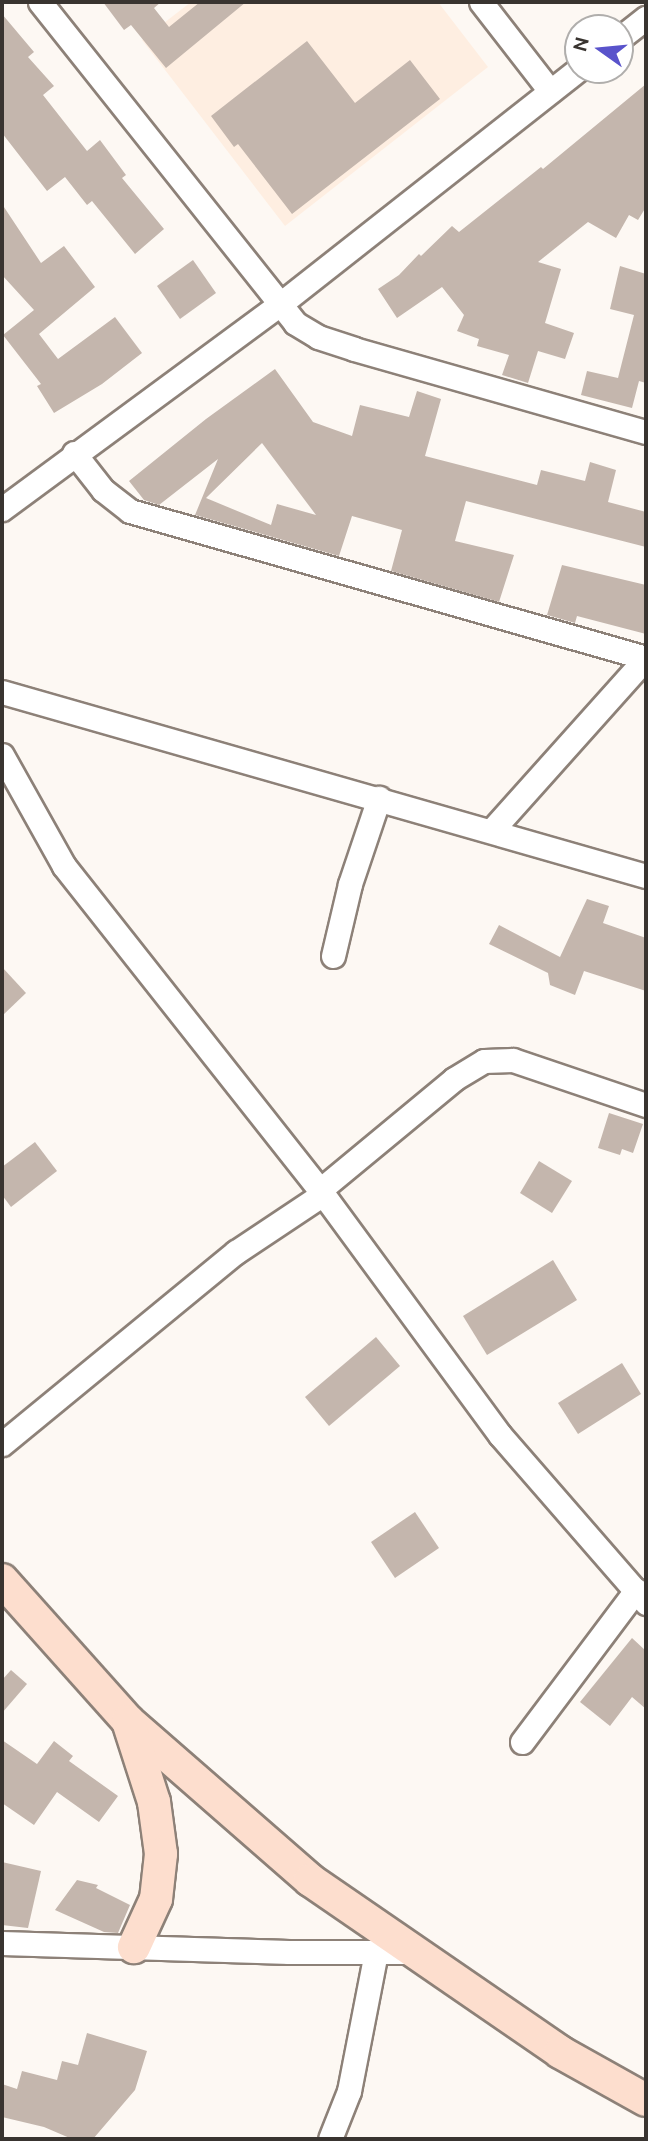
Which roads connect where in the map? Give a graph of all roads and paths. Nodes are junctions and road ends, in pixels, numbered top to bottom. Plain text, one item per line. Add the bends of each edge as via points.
1 (40, 2) edge
2 (481, 2) edge
3 (564, 80) edge
4 (550, 91) junction
5 (279, 305) junction
6 (646, 432) edge
7 (74, 453) junction
8 (5, 501) edge
9 (646, 658) edge
10 (2, 692) edge
11 (2, 755) edge
12 (379, 798) junction
13 (492, 830) junction
14 (646, 876) edge
15 (334, 956) dead end
16 (646, 1105) edge
17 (321, 1192) junction
18 (2, 1444) edge
19 (2, 1580) edge
20 (641, 1596) edge
21 (128, 1721) junction
22 (522, 1742) dead end
23 (2, 1943) edge
24 (134, 1947) junction
25 (376, 1952) junction
26 (412, 1952) junction
27 (646, 2100) edge
28 (330, 2139) edge

1 - 5 street
2 - 4 street
3 - 4 street
4 - 5 street
5 - 6 street via 295,323 318,337
5 - 7 street
7 - 8 street
7 - 9 street via 103,490 130,511
9 - 13 street
10 - 12 street
11 - 17 street via 64,866
12 - 13 street
12 - 15 street via 350,884
13 - 14 street
16 - 17 street via 513,1060 484,1060 454,1079
17 - 18 street via 236,1252
17 - 20 street via 500,1435
19 - 21 main road
20 - 22 street
21 - 24 main road via 154,1802 162,1854 156,1899
21 - 26 main road via 310,1880
23 - 24 street
24 - 25 street
25 - 26 street
25 - 28 street via 349,2091
26 - 27 main road via 560,2053

